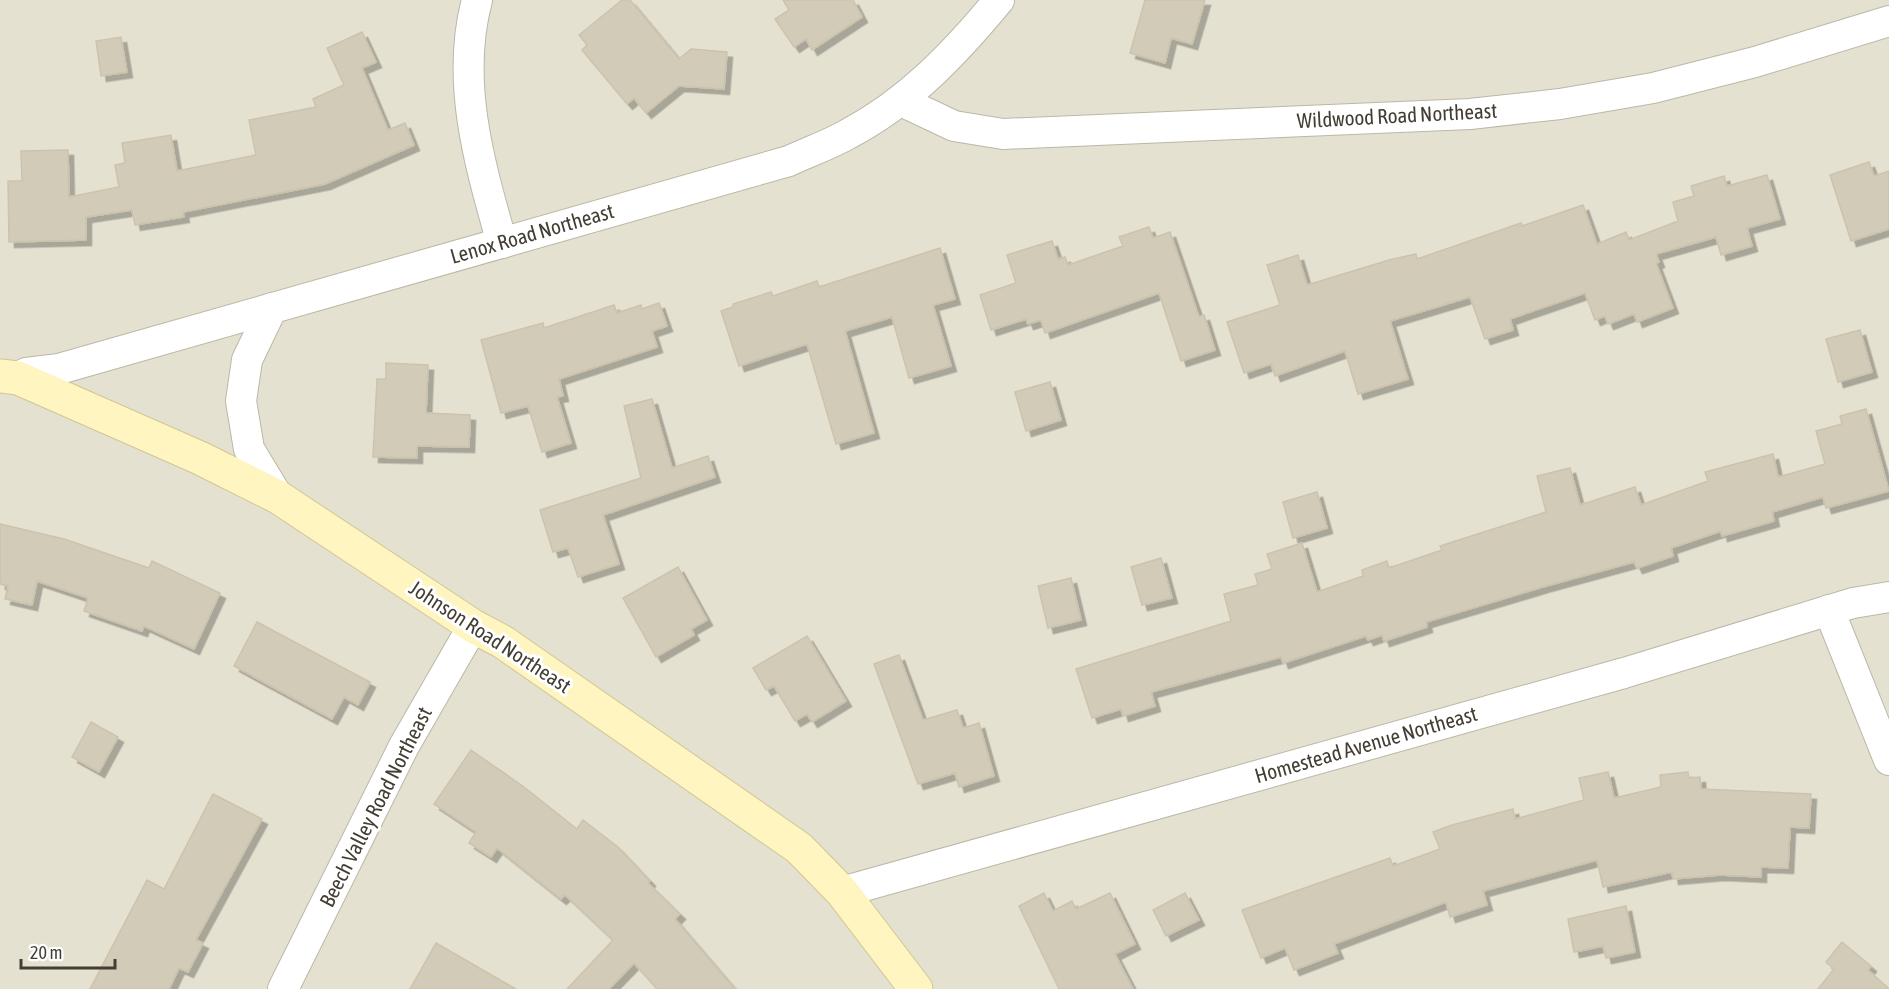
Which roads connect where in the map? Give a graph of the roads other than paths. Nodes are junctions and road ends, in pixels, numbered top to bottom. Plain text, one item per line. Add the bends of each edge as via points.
1 (477, 0) edge
2 (999, 0) edge
3 (1889, 21) edge
4 (901, 101) junction
5 (502, 243) junction
6 (272, 308) junction
7 (9, 377) edge
8 (278, 497) junction
9 (1889, 597) edge
10 (1829, 610) junction
11 (473, 626) junction
12 (1889, 760) edge
13 (842, 892) junction
14 (283, 989) edge
15 (916, 989) edge

1 - 5 street via 469,62 472,121 480,167
2 - 4 street, Lenox Road Northeast via 960,47
3 - 4 street, Wildwood Road Northeast via 1653,88 1470,114 1003,134 954,126
4 - 5 street, Lenox Road Northeast via 848,135 789,161
5 - 6 street, Lenox Road Northeast
6 - 7 street, Lenox Road Northeast via 59,369
6 - 8 street via 247,360 241,402 249,449
7 - 8 street, Johnson Road Northeast via 200,458
8 - 11 street, Johnson Road Northeast
9 - 10 street, Homestead Avenue Northeast
10 - 12 street
10 - 13 street, Homestead Avenue Northeast via 1612,676
11 - 13 street, Johnson Road Northeast via 503,642 799,848
11 - 14 street, Beech Valley Road Northeast via 404,746
13 - 15 street, Johnson Road Northeast

